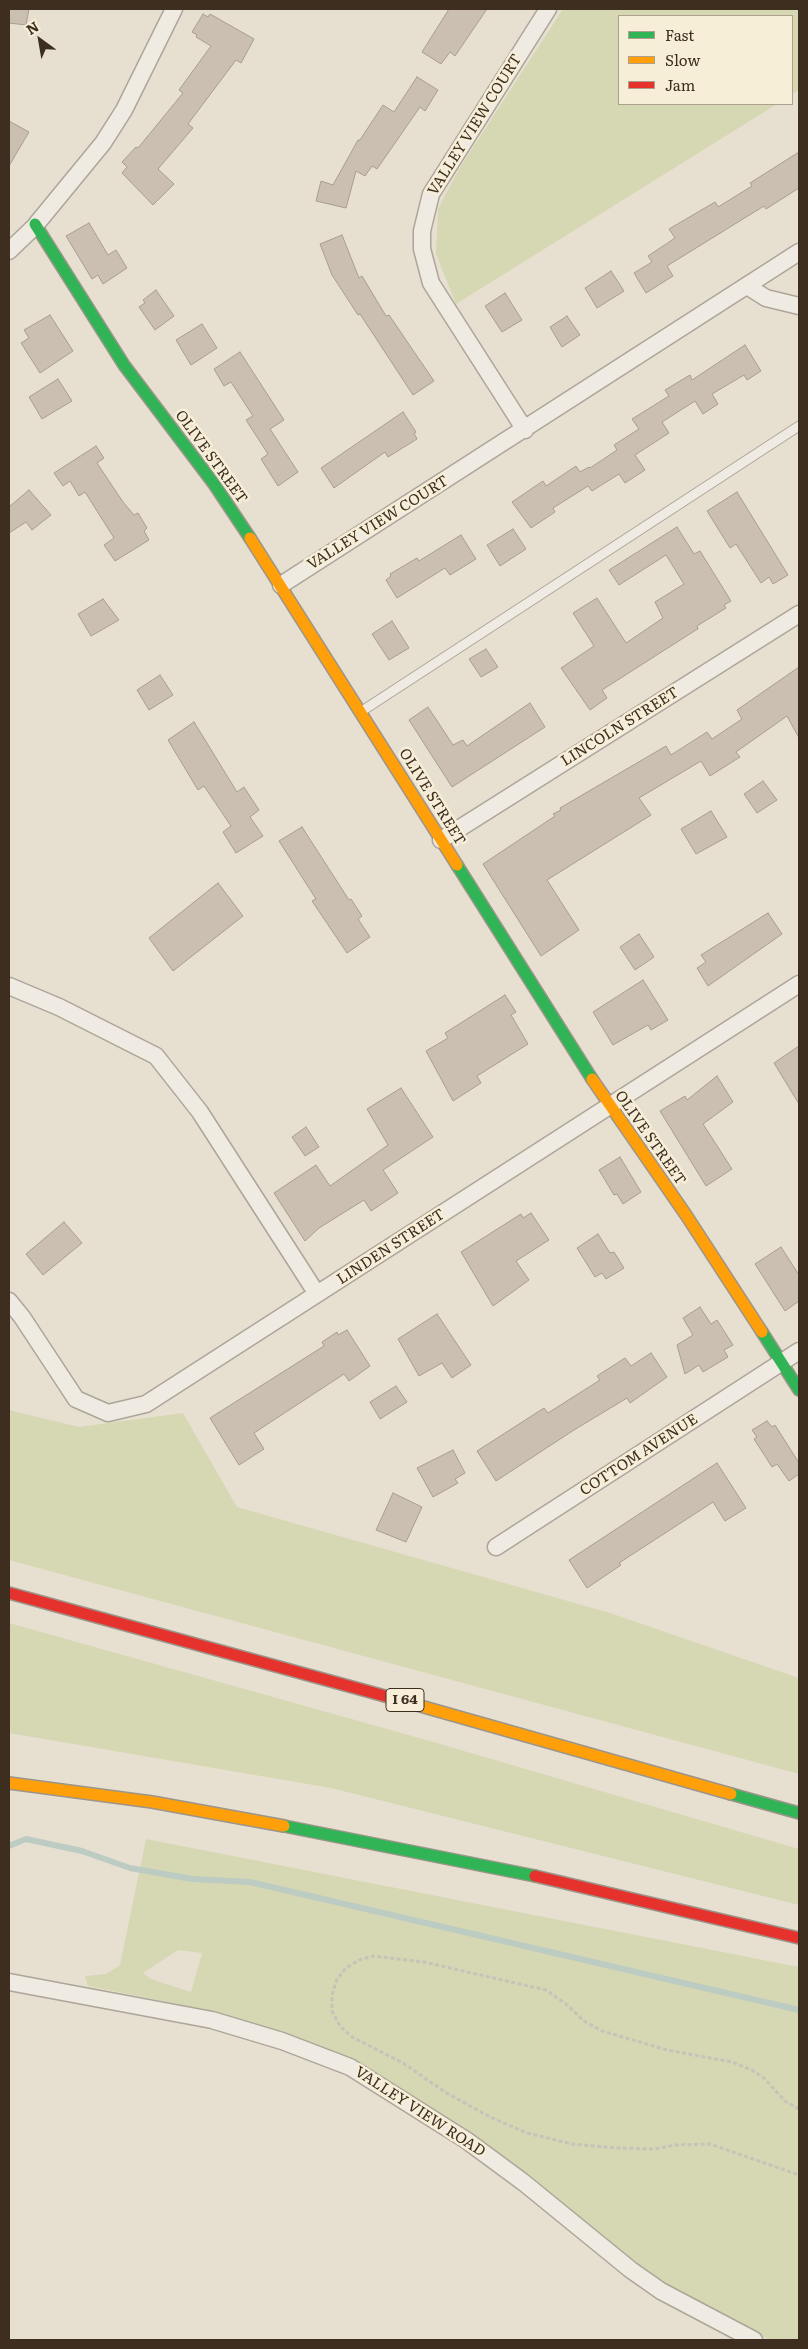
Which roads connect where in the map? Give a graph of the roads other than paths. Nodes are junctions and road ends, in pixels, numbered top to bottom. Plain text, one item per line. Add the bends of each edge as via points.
1 (174, 9) edge
2 (548, 9) edge
3 (35, 224) junction
4 (9, 251) edge
5 (799, 252) edge
6 (747, 286) junction
7 (799, 306) edge
8 (799, 426) edge
9 (525, 430) junction
10 (281, 585) junction
11 (799, 614) edge
12 (362, 711) junction
13 (441, 840) junction
14 (799, 984) edge
15 (9, 986) edge
16 (610, 1107) junction
17 (317, 1294) junction
18 (9, 1301) edge
19 (799, 1350) edge
20 (781, 1362) junction
21 (799, 1390) edge
22 (496, 1547) dead end
23 (9, 1593) edge
24 (9, 1782) edge
25 (799, 1813) edge
26 (799, 1938) edge
27 (9, 1982) edge
28 (754, 2340) edge

1 - 3 street via 119,118 81,173
2 - 9 street, VALLEY VIEW COURT via 431,194 422,231 422,249 431,283
3 - 4 street
3 - 10 main road, OLIVE STREET via 124,365 214,484
5 - 6 street, VALLEY VIEW COURT
6 - 7 street via 766,298
6 - 9 street, VALLEY VIEW COURT
8 - 12 lane
9 - 10 street, VALLEY VIEW COURT
10 - 12 main road, OLIVE STREET
11 - 13 street, LINCOLN STREET
12 - 13 main road, OLIVE STREET
13 - 16 main road, OLIVE STREET
14 - 16 street, LINDEN STREET
15 - 17 street via 59,1007 156,1056 200,1112
16 - 17 street, LINDEN STREET
16 - 20 main road, OLIVE STREET via 686,1215
17 - 18 street, LINDEN STREET via 146,1404 108,1413 76,1399
19 - 20 street, COTTOM AVENUE
20 - 21 main road, OLIVE STREET
20 - 22 street, COTTOM AVENUE
23 - 25 main road, I 64
24 - 26 main road via 152,1802 386,1845 567,1883
27 - 28 street, VALLEY VIEW ROAD via 212,2020 350,2067 466,2140 660,2291

